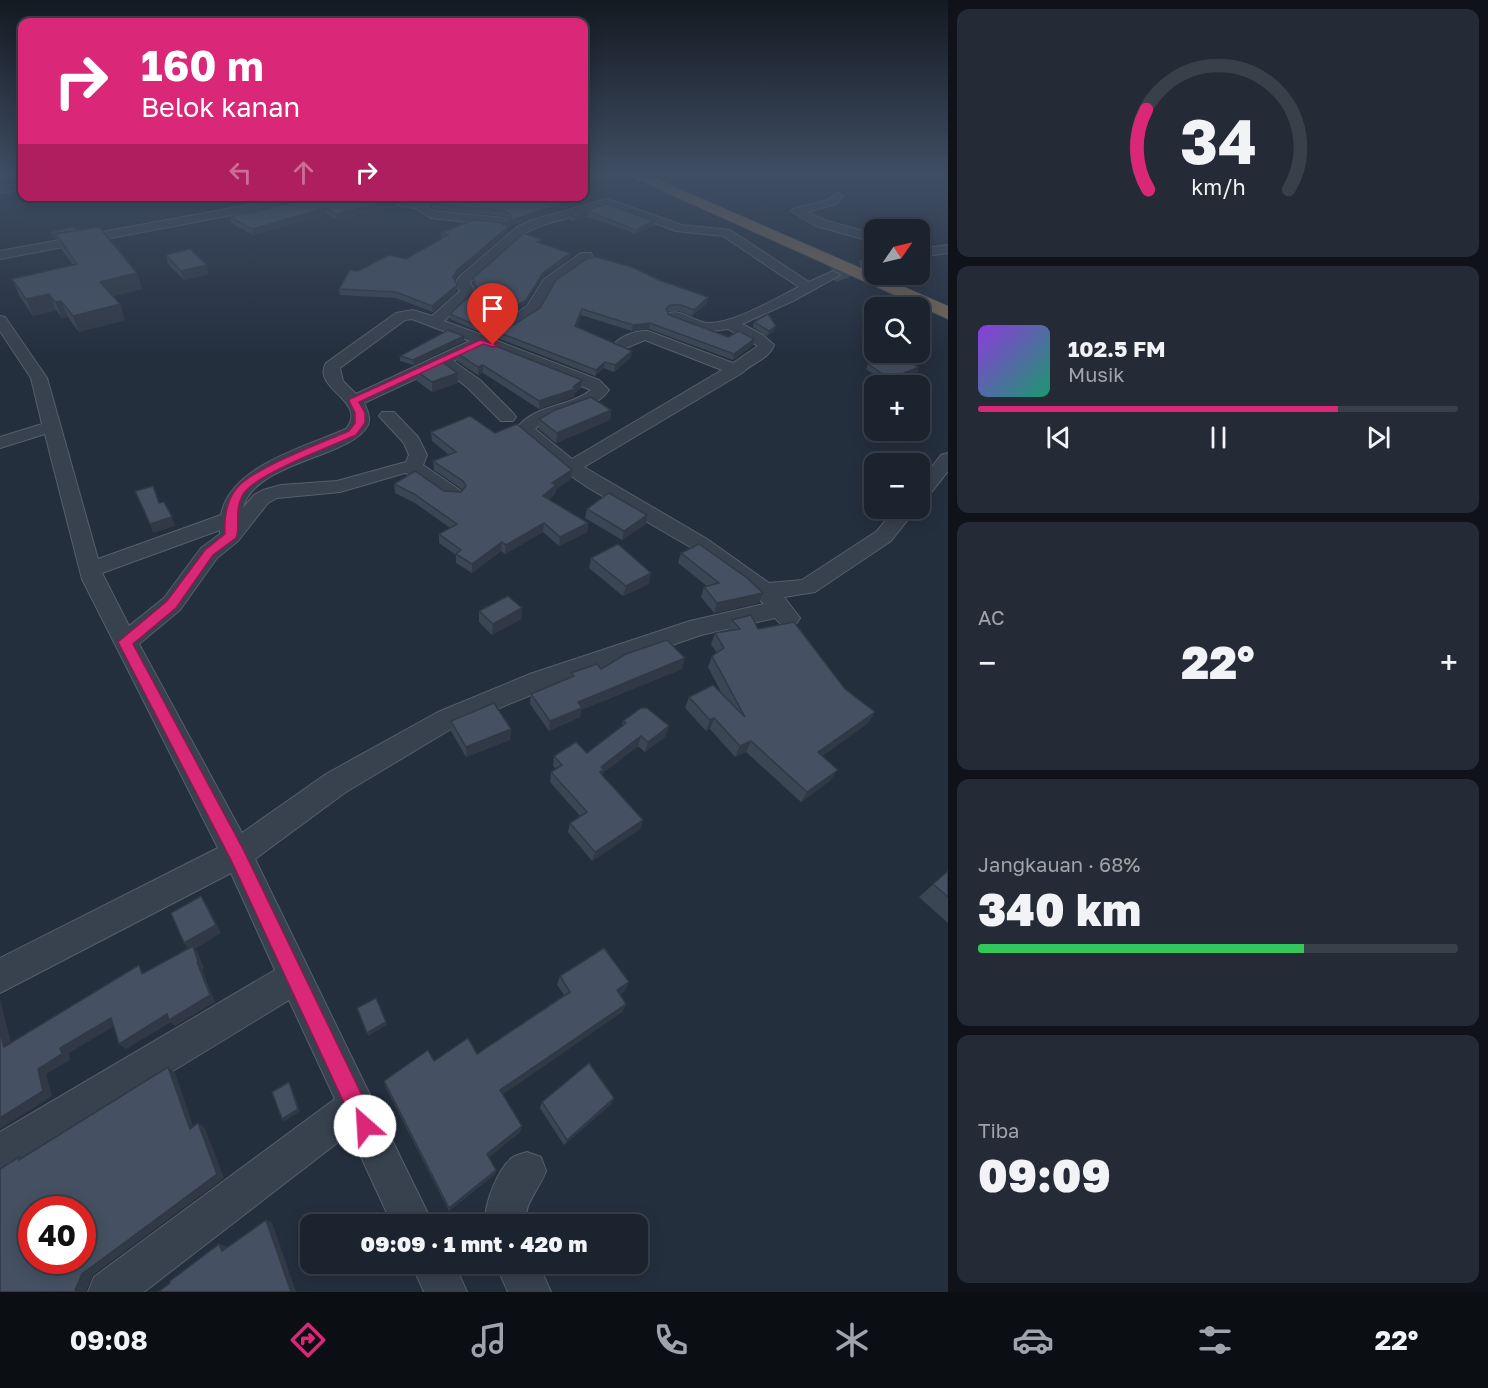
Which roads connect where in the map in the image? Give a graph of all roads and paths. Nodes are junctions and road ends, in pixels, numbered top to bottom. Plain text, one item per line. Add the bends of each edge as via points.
1 (111, 234) edge
2 (516, 234) edge
3 (729, 234) edge
4 (770, 234) edge
5 (792, 234) edge
6 (836, 234) edge
7 (864, 244) edge
8 (948, 249) edge
9 (930, 252) edge
10 (0, 255) edge
11 (586, 256) edge
12 (864, 266) tunnel mouth
13 (833, 275) tunnel mouth
14 (912, 285) edge
15 (808, 287) junction
16 (948, 300) edge
17 (948, 312) edge
18 (674, 316) edge
19 (0, 320) edge
20 (434, 322) junction
21 (728, 323) junction
22 (483, 341) junction
23 (621, 345) edge
24 (442, 360) junction
25 (735, 370) junction
26 (354, 401) junction
27 (388, 416) dead end
28 (507, 417) dead end
29 (53, 426) junction
30 (0, 443) edge
31 (948, 459) edge
32 (571, 467) junction
33 (412, 468) junction
34 (930, 482) edge
35 (454, 495) edge
36 (898, 519) edge
37 (231, 527) junction
38 (91, 569) junction
39 (778, 606) junction
40 (125, 642) junction
41 (237, 854) junction
42 (0, 976) edge
43 (295, 977) junction
44 (356, 1106) junction
45 (0, 1154) edge
46 (527, 1170) dead end
47 (408, 1214) edge
48 (504, 1214) edge
49 (438, 1274) edge
50 (521, 1274) edge
51 (110, 1292) edge
52 (447, 1292) edge
53 (530, 1292) edge

1 - 10 street
2 - 20 street via 464,280 462,284 468,292
3 - 15 street
4 - 17 highway
5 - 12 highway
6 - 7 street
8 - 9 street
11 - 22 street via 549,282 533,309
13 - 15 street
14 - 16 highway
15 - 21 street via 794,297
18 - 21 street via 705,328
19 - 29 street via 39,378
20 - 22 street
20 - 26 street via 413,314 401,316 332,366 335,383
21 - 25 street via 766,345
22 - 24 street
22 - 32 street via 601,390 538,418 525,429
23 - 25 street via 641,335 648,336
24 - 26 street
24 - 28 street via 474,384
25 - 32 street
26 - 37 street via 360,423 352,433 256,477 240,491
27 - 33 street via 412,441 418,454
29 - 30 street
29 - 38 street
31 - 34 street
32 - 39 street via 711,552
33 - 35 street
33 - 37 street via 323,489 270,494
36 - 39 street via 884,536
37 - 38 street
37 - 40 street via 172,604
38 - 40 street
39 - 41 street via 687,631 539,681 447,719 336,783
40 - 41 street
41 - 42 street
41 - 43 street
43 - 44 street
43 - 45 street
44 - 47 street
44 - 51 street
46 - 48 street via 508,1198
49 - 52 street
50 - 53 street

